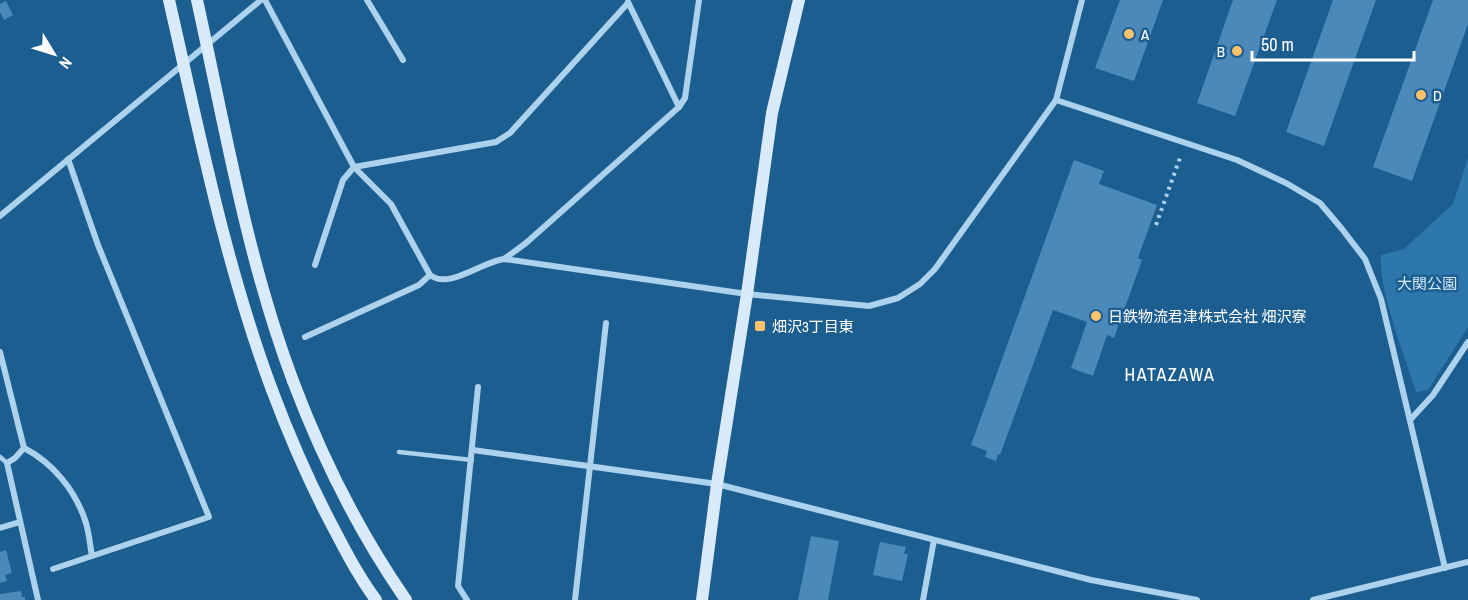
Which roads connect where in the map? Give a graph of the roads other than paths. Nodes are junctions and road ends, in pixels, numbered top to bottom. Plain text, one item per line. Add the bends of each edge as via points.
1 (169, 0) edge
2 (197, 0) edge
3 (261, 0) edge
4 (265, 0) edge
5 (368, 0) edge
6 (699, 0) edge
7 (799, 0) edge
8 (1082, 0) edge
9 (628, 2) edge
10 (403, 60) dead end
11 (1056, 100) junction
12 (679, 106) junction
13 (68, 159) junction
14 (354, 167) junction
15 (0, 216) edge
16 (504, 259) junction
17 (315, 265) dead end
18 (429, 275) junction
19 (747, 294) junction
20 (606, 323) dead end
21 (305, 337) dead end
22 (1468, 342) edge
23 (0, 352) edge
24 (478, 387) dead end
25 (1410, 420) junction
26 (24, 448) junction
27 (473, 450) junction
28 (399, 452) dead end
29 (0, 457) edge
30 (472, 460) junction
31 (7, 463) junction
32 (590, 467) junction
33 (717, 484) junction
34 (20, 522) junction
35 (0, 528) edge
36 (934, 540) junction
37 (92, 556) junction
38 (1468, 562) edge
39 (1445, 568) junction
40 (53, 569) dead end
41 (38, 600) edge
42 (376, 600) edge
43 (406, 600) edge
44 (467, 600) edge
45 (575, 600) edge
46 (702, 600) edge
47 (923, 600) edge
48 (1197, 600) edge
49 (1313, 600) edge

1 - 42 street, bridge via 224,236 254,340 291,442 360,578
2 - 43 street, bridge via 274,330 313,433 343,495
3 - 13 street
4 - 14 street
5 - 10 street
6 - 12 street via 684,98
7 - 19 street via 772,113
8 - 11 street
9 - 12 street
9 - 14 street via 510,133 496,142
11 - 19 street via 935,269 898,298 869,306
11 - 25 street via 1237,160 1320,203 1365,259 1381,299
12 - 16 street
13 - 15 street
13 - 37 street via 98,245 209,517
14 - 17 street via 343,180
14 - 18 street via 391,204
16 - 18 street via 450,280 435,280
16 - 19 street
18 - 21 street via 419,285
19 - 33 street
20 - 32 street
22 - 25 street
23 - 26 street
24 - 27 street
25 - 39 street
26 - 31 street
26 - 37 street via 53,468 76,501 86,523
27 - 30 street
27 - 32 street
28 - 30 lane
29 - 31 lane
30 - 44 street via 459,556 458,586
31 - 34 street
32 - 33 street
32 - 45 street
33 - 36 street
33 - 46 street
34 - 35 street
34 - 41 street
36 - 47 street
36 - 48 street via 1091,580
37 - 40 street
38 - 39 street
39 - 49 street

